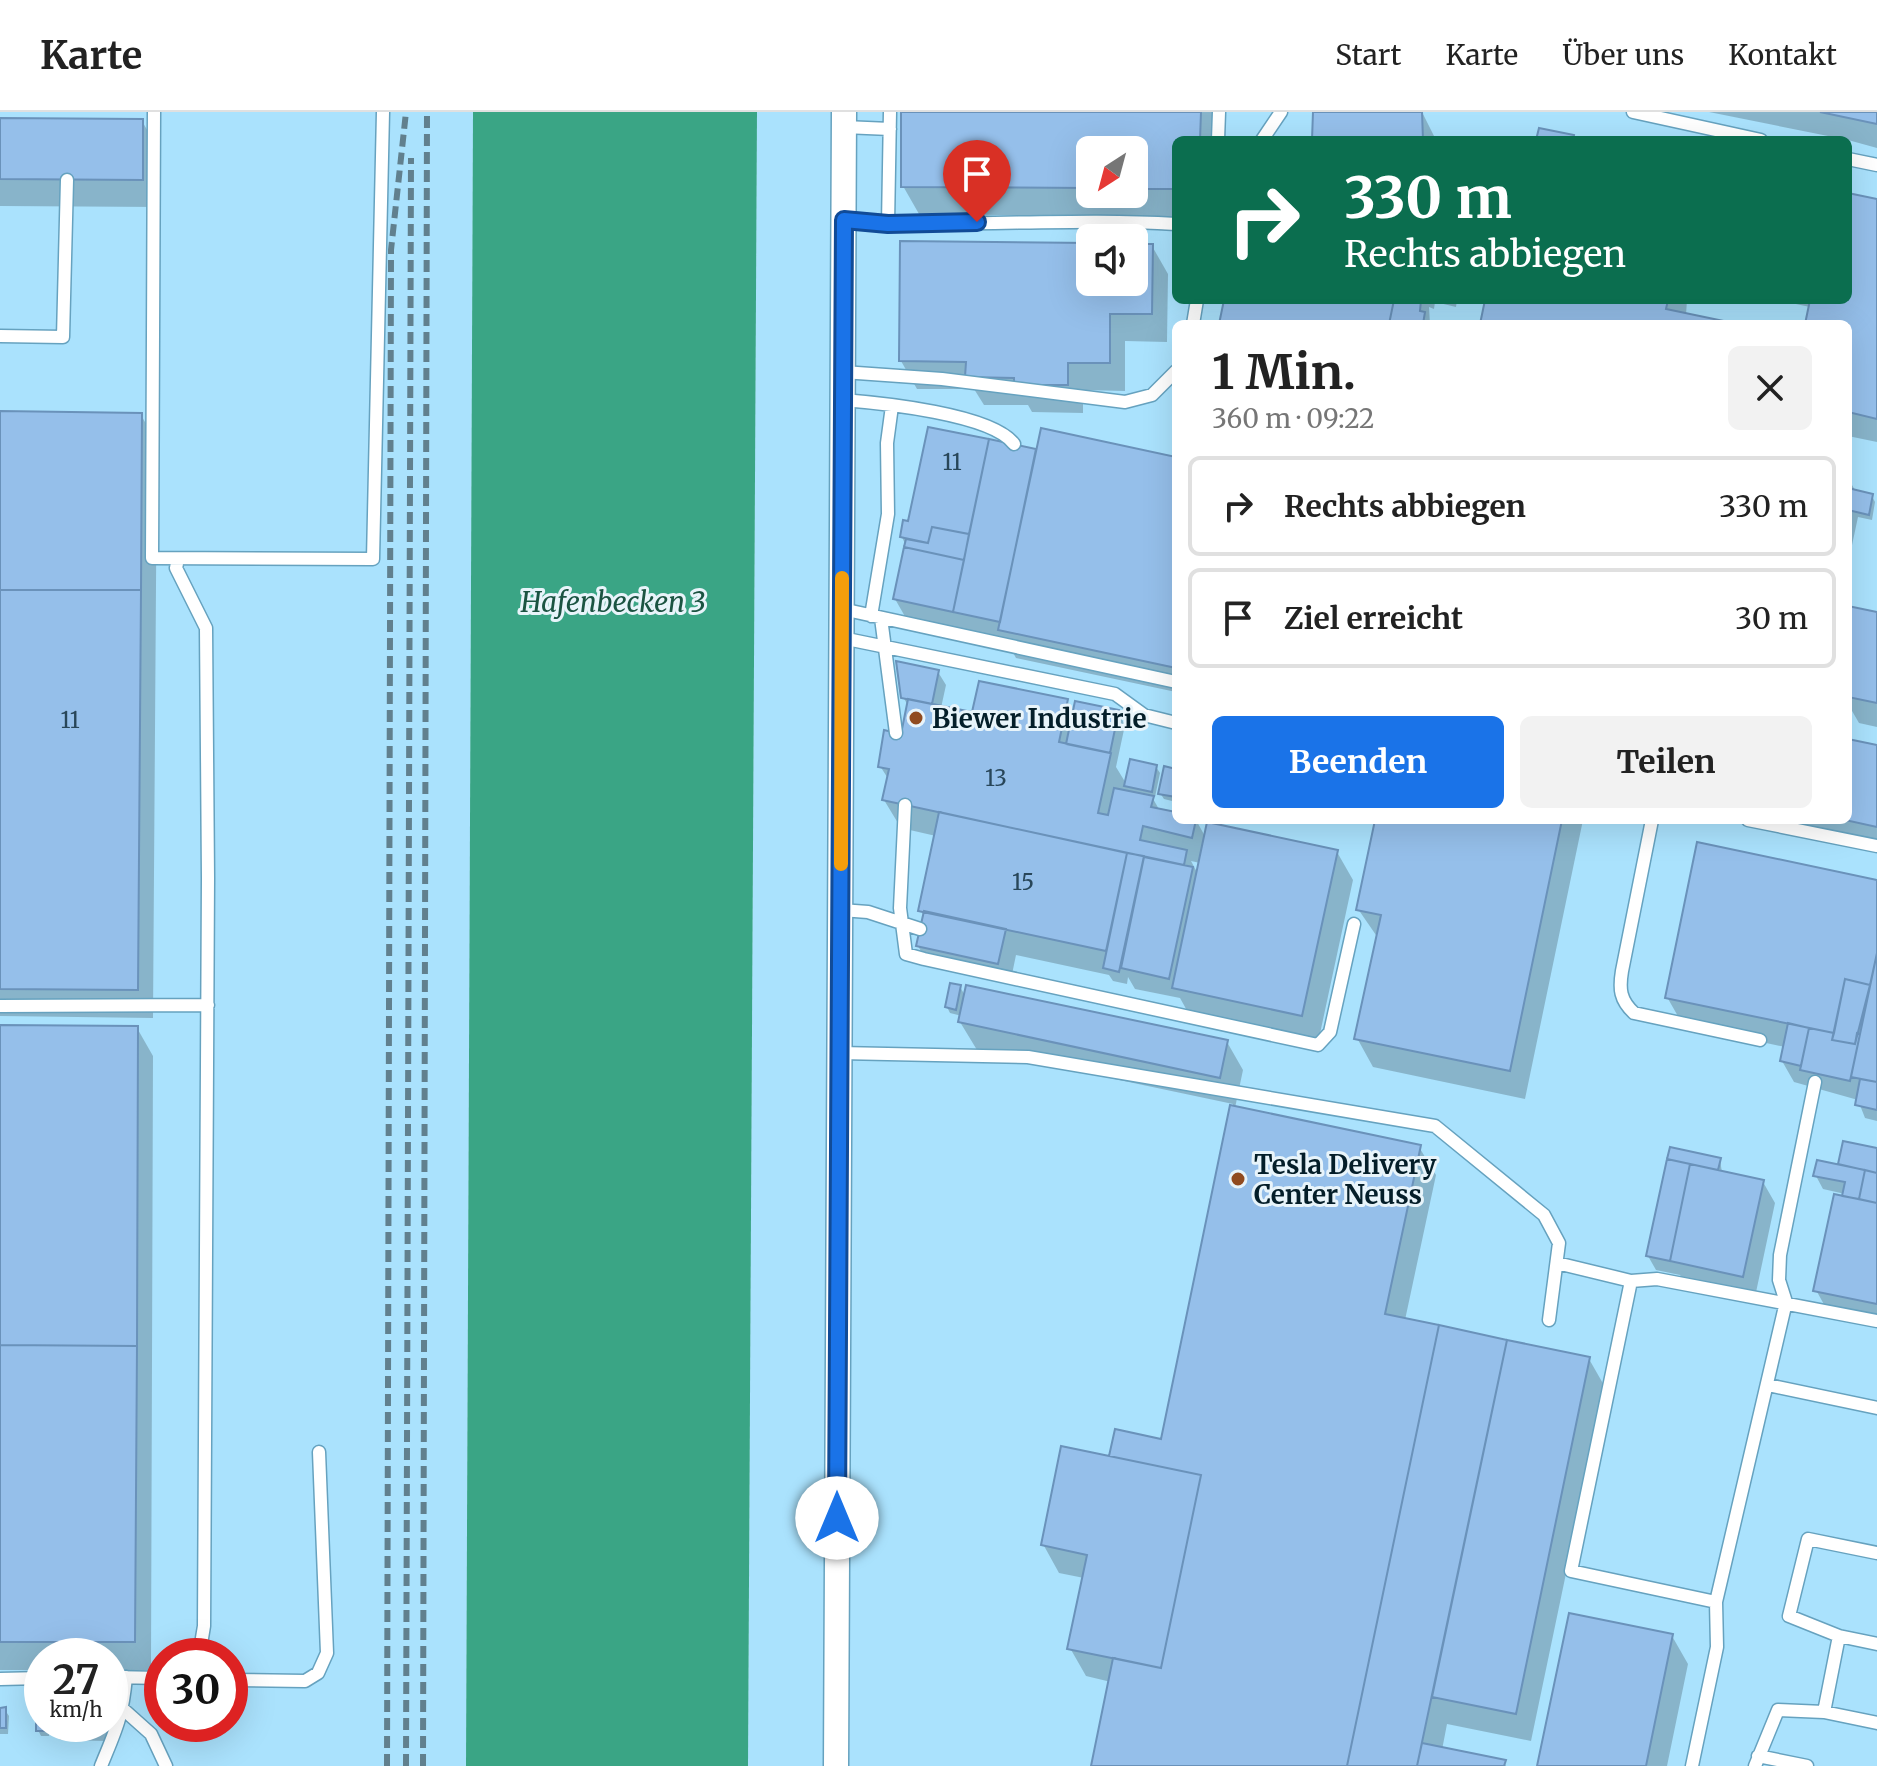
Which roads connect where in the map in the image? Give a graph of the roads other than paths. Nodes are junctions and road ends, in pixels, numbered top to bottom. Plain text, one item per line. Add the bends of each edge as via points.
1 (154, 112) edge
2 (383, 112) edge
3 (890, 112) edge
4 (1219, 112) edge
5 (1281, 112) edge
6 (1633, 112) edge
7 (844, 120) edge
8 (890, 129) junction
9 (1218, 136) edge
10 (1265, 136) edge
11 (1743, 136) edge
12 (1852, 160) edge
13 (1877, 165) edge
14 (67, 180) dead end
15 (844, 220) junction
16 (888, 224) junction
17 (1172, 224) edge
18 (0, 336) edge
19 (843, 372) junction
20 (1172, 375) edge
21 (843, 400) junction
22 (892, 406) junction
23 (1014, 444) dead end
24 (178, 559) junction
25 (842, 609) junction
26 (876, 617) junction
27 (842, 638) junction
28 (885, 646) junction
29 (1172, 681) edge
30 (1172, 722) edge
31 (896, 733) dead end
32 (905, 805) dead end
33 (1651, 824) edge
34 (1768, 824) edge
35 (1877, 846) edge
36 (841, 910) junction
37 (1354, 924) dead end
38 (902, 925) junction
39 (920, 929) dead end
40 (208, 1005) junction
41 (0, 1006) edge
42 (1760, 1040) dead end
43 (840, 1053) junction
44 (1815, 1082) dead end
45 (1557, 1263) junction
46 (1631, 1281) junction
47 (1786, 1302) junction
48 (1549, 1320) dead end
49 (1877, 1321) edge
50 (1768, 1385) junction
51 (1877, 1408) edge
52 (319, 1452) dead end
53 (1877, 1553) edge
54 (1716, 1602) junction
55 (1839, 1636) junction
56 (202, 1638) edge
57 (1877, 1644) edge
58 (24, 1678) edge
59 (0, 1679) edge
60 (248, 1680) edge
61 (1824, 1712) junction
62 (128, 1713) edge
63 (1877, 1723) edge
64 (113, 1742) edge
65 (1756, 1761) edge
66 (101, 1766) edge
67 (166, 1766) edge
68 (836, 1766) edge
69 (1692, 1766) edge
70 (1807, 1766) edge

1 - 24 lane via 152,558
2 - 24 lane via 373,559
3 - 8 lane
4 - 9 lane
5 - 10 lane
6 - 11 lane
7 - 8 lane
7 - 15 street
8 - 16 lane
12 - 13 lane
14 - 18 lane via 63,337
15 - 16 lane
15 - 19 street
16 - 17 lane via 1095,219
19 - 20 lane via 1125,402 1152,395
19 - 21 street
21 - 22 lane
21 - 25 street
22 - 23 lane via 985,424 1008,435
22 - 26 lane via 888,514
24 - 40 lane via 176,568 206,628
25 - 26 lane
25 - 27 street
26 - 28 lane
26 - 29 lane
27 - 28 lane
27 - 36 street
28 - 30 lane via 1115,694 1144,715
28 - 31 lane
32 - 38 lane
33 - 42 lane via 1620,979 1623,1003 1634,1013
34 - 35 lane
36 - 38 lane via 868,912
36 - 43 street
37 - 38 lane via 1330,1032 1318,1045 906,954
38 - 39 lane
40 - 41 lane
40 - 56 lane
43 - 45 lane via 1028,1057 1435,1126 1544,1215 1559,1243
43 - 68 street
44 - 47 lane via 1780,1255 1779,1280
45 - 46 lane
45 - 48 lane
46 - 47 lane via 1657,1279
46 - 54 lane via 1571,1571
47 - 49 lane
47 - 50 lane
50 - 51 lane
50 - 54 lane
52 - 60 lane via 327,1653 318,1673 305,1681
53 - 55 lane via 1808,1539 1789,1616
54 - 69 lane via 1717,1647
55 - 57 lane
55 - 61 lane
58 - 59 lane
61 - 63 lane
61 - 65 lane via 1778,1710
62 - 67 lane via 151,1734
64 - 66 lane
65 - 70 lane

